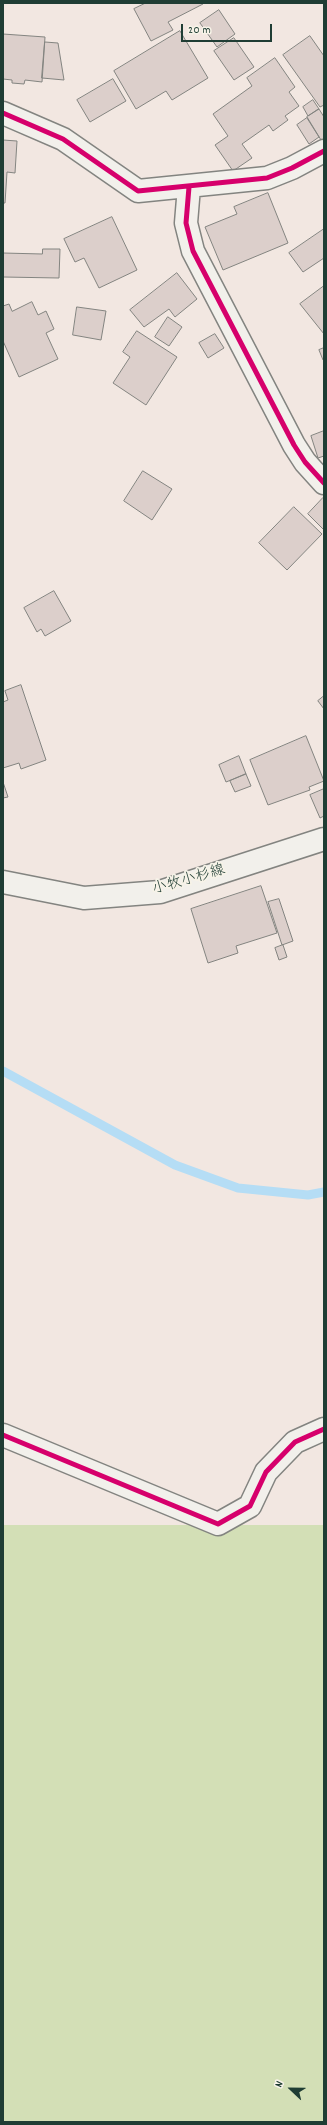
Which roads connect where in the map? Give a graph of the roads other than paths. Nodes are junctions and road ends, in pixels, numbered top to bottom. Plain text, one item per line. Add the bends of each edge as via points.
1 (3, 113) edge
2 (324, 151) edge
3 (189, 187) junction
4 (324, 483) edge
5 (324, 839) edge
6 (3, 882) edge
7 (324, 1429) edge
8 (3, 1435) edge

1 - 3 street via 63,139 138,191
2 - 3 street via 267,178
3 - 4 street via 186,223 193,251 294,445 304,462
5 - 6 street, 小牧小杉線 via 160,892 84,898
7 - 8 street via 295,1442 266,1472 250,1506 218,1524

